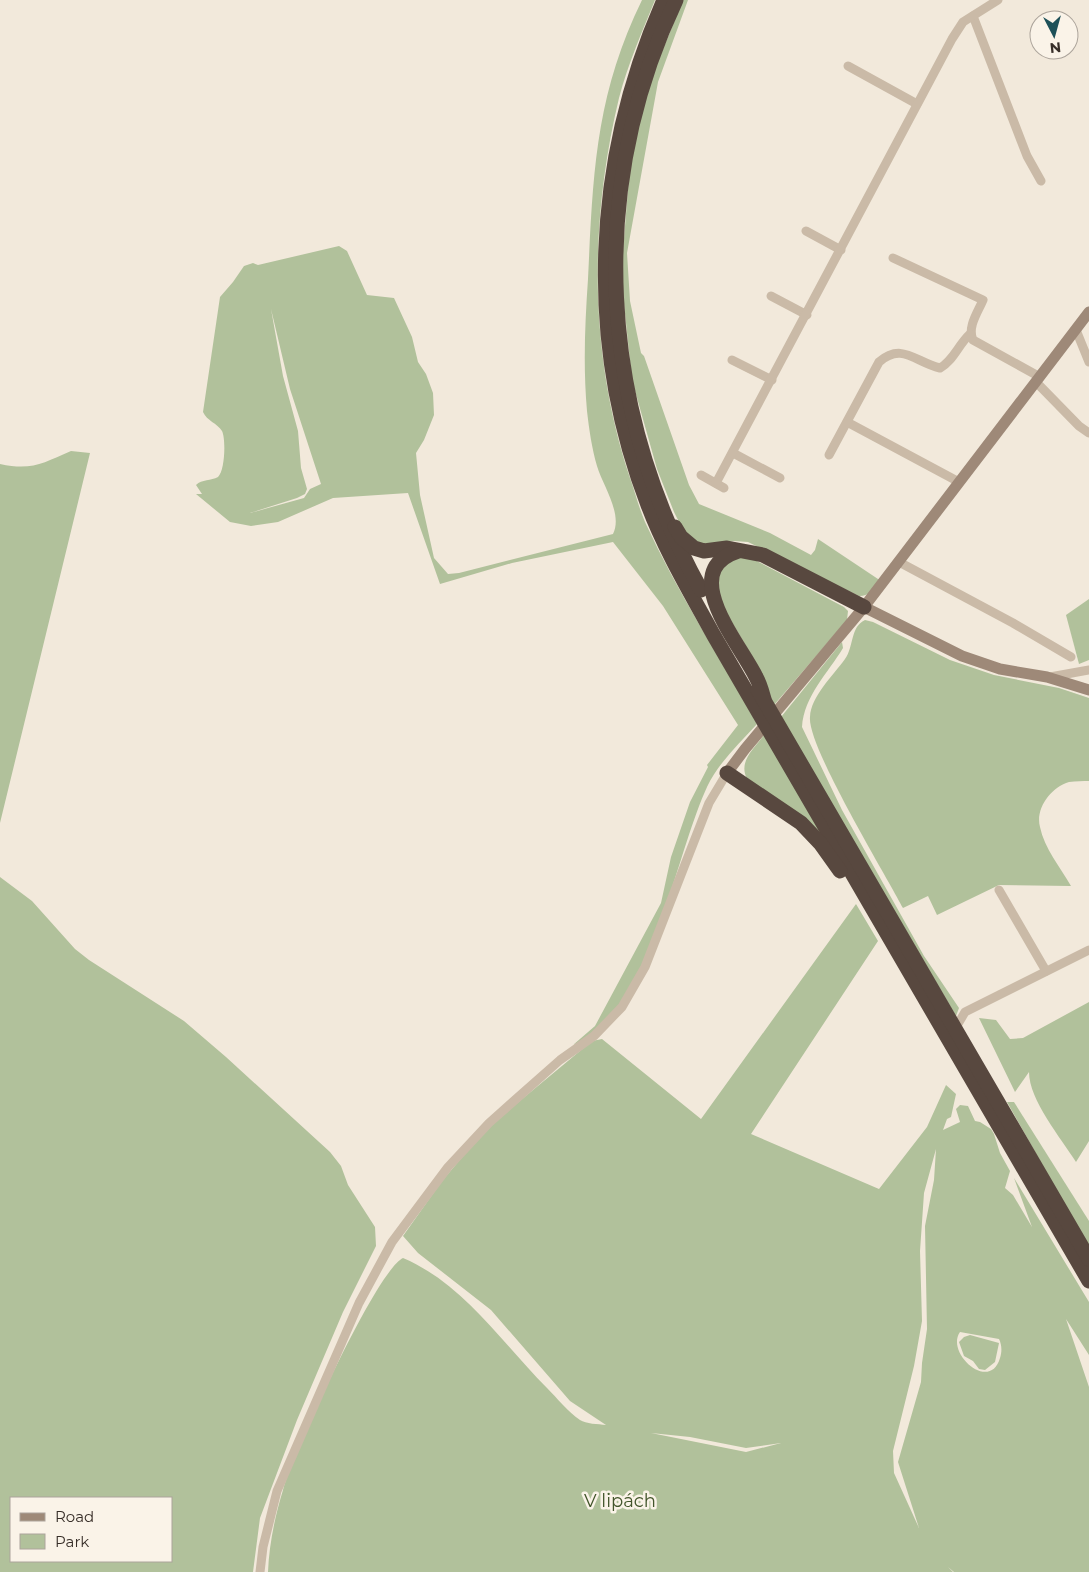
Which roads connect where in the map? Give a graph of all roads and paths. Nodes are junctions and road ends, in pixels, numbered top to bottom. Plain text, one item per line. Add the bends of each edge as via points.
1 (664, 0) edge
2 (676, 0) edge
3 (998, 0) edge
4 (973, 16) junction
5 (848, 66) dead end
6 (916, 104) junction
7 (1041, 181) dead end
8 (806, 231) dead end
9 (841, 250) junction
10 (893, 258) dead end
11 (771, 296) dead end
12 (1089, 312) edge
13 (807, 315) junction
14 (1076, 330) junction
15 (970, 334) junction
16 (732, 360) dead end
17 (1089, 362) edge
18 (1038, 379) junction
19 (772, 380) junction
20 (626, 387) junction
21 (847, 422) junction
22 (1089, 433) edge
23 (733, 453) junction
24 (828, 455) dead end
25 (701, 476) dead end
26 (780, 478) dead end
27 (959, 482) junction
28 (742, 550) junction
29 (899, 562) junction
30 (864, 608) junction
31 (1071, 657) dead end
32 (1089, 670) edge
33 (1047, 677) junction
34 (1089, 690) edge
35 (765, 702) junction
36 (727, 774) junction
37 (999, 890) dead end
38 (879, 923) junction
39 (1089, 950) edge
40 (1046, 971) junction
41 (955, 1029) junction
42 (1089, 1259) edge
43 (1089, 1281) edge
44 (260, 1572) edge

1 - 38 highway via 645,43 627,102 606,218 606,308 615,389 638,477 672,560
2 - 20 highway via 655,47 640,94 621,189 615,276
3 - 4 street
4 - 6 street via 963,22
4 - 7 street via 1027,156
5 - 6 street
6 - 9 street
8 - 9 street
9 - 13 street
10 - 15 street via 983,300
11 - 13 street
12 - 14 street
13 - 19 street
14 - 17 street
14 - 18 street
15 - 18 street via 980,344
15 - 21 street via 950,362 940,368 904,354 888,354 879,362
16 - 19 street
18 - 22 street
18 - 27 street
19 - 23 street
20 - 28 highway via 665,503 681,537 694,548 704,551
20 - 35 highway via 648,473 669,529
21 - 24 street
21 - 27 street
23 - 25 street via 720,486
23 - 26 street
27 - 29 street
28 - 30 highway via 763,555
28 - 35 highway via 719,560 714,566 711,585 718,611 757,678
29 - 30 street
29 - 31 street
30 - 33 street via 962,656 1000,669
30 - 36 street
32 - 33 street
33 - 34 street
35 - 41 highway
36 - 38 highway via 800,823 820,843
36 - 44 street via 709,803 645,967 622,1006 594,1036 560,1060 489,1123 448,1167 392,1242 359,1303 277,1491 262,1547
37 - 40 street
38 - 43 highway
39 - 40 street
40 - 41 street via 965,1012
41 - 42 highway

